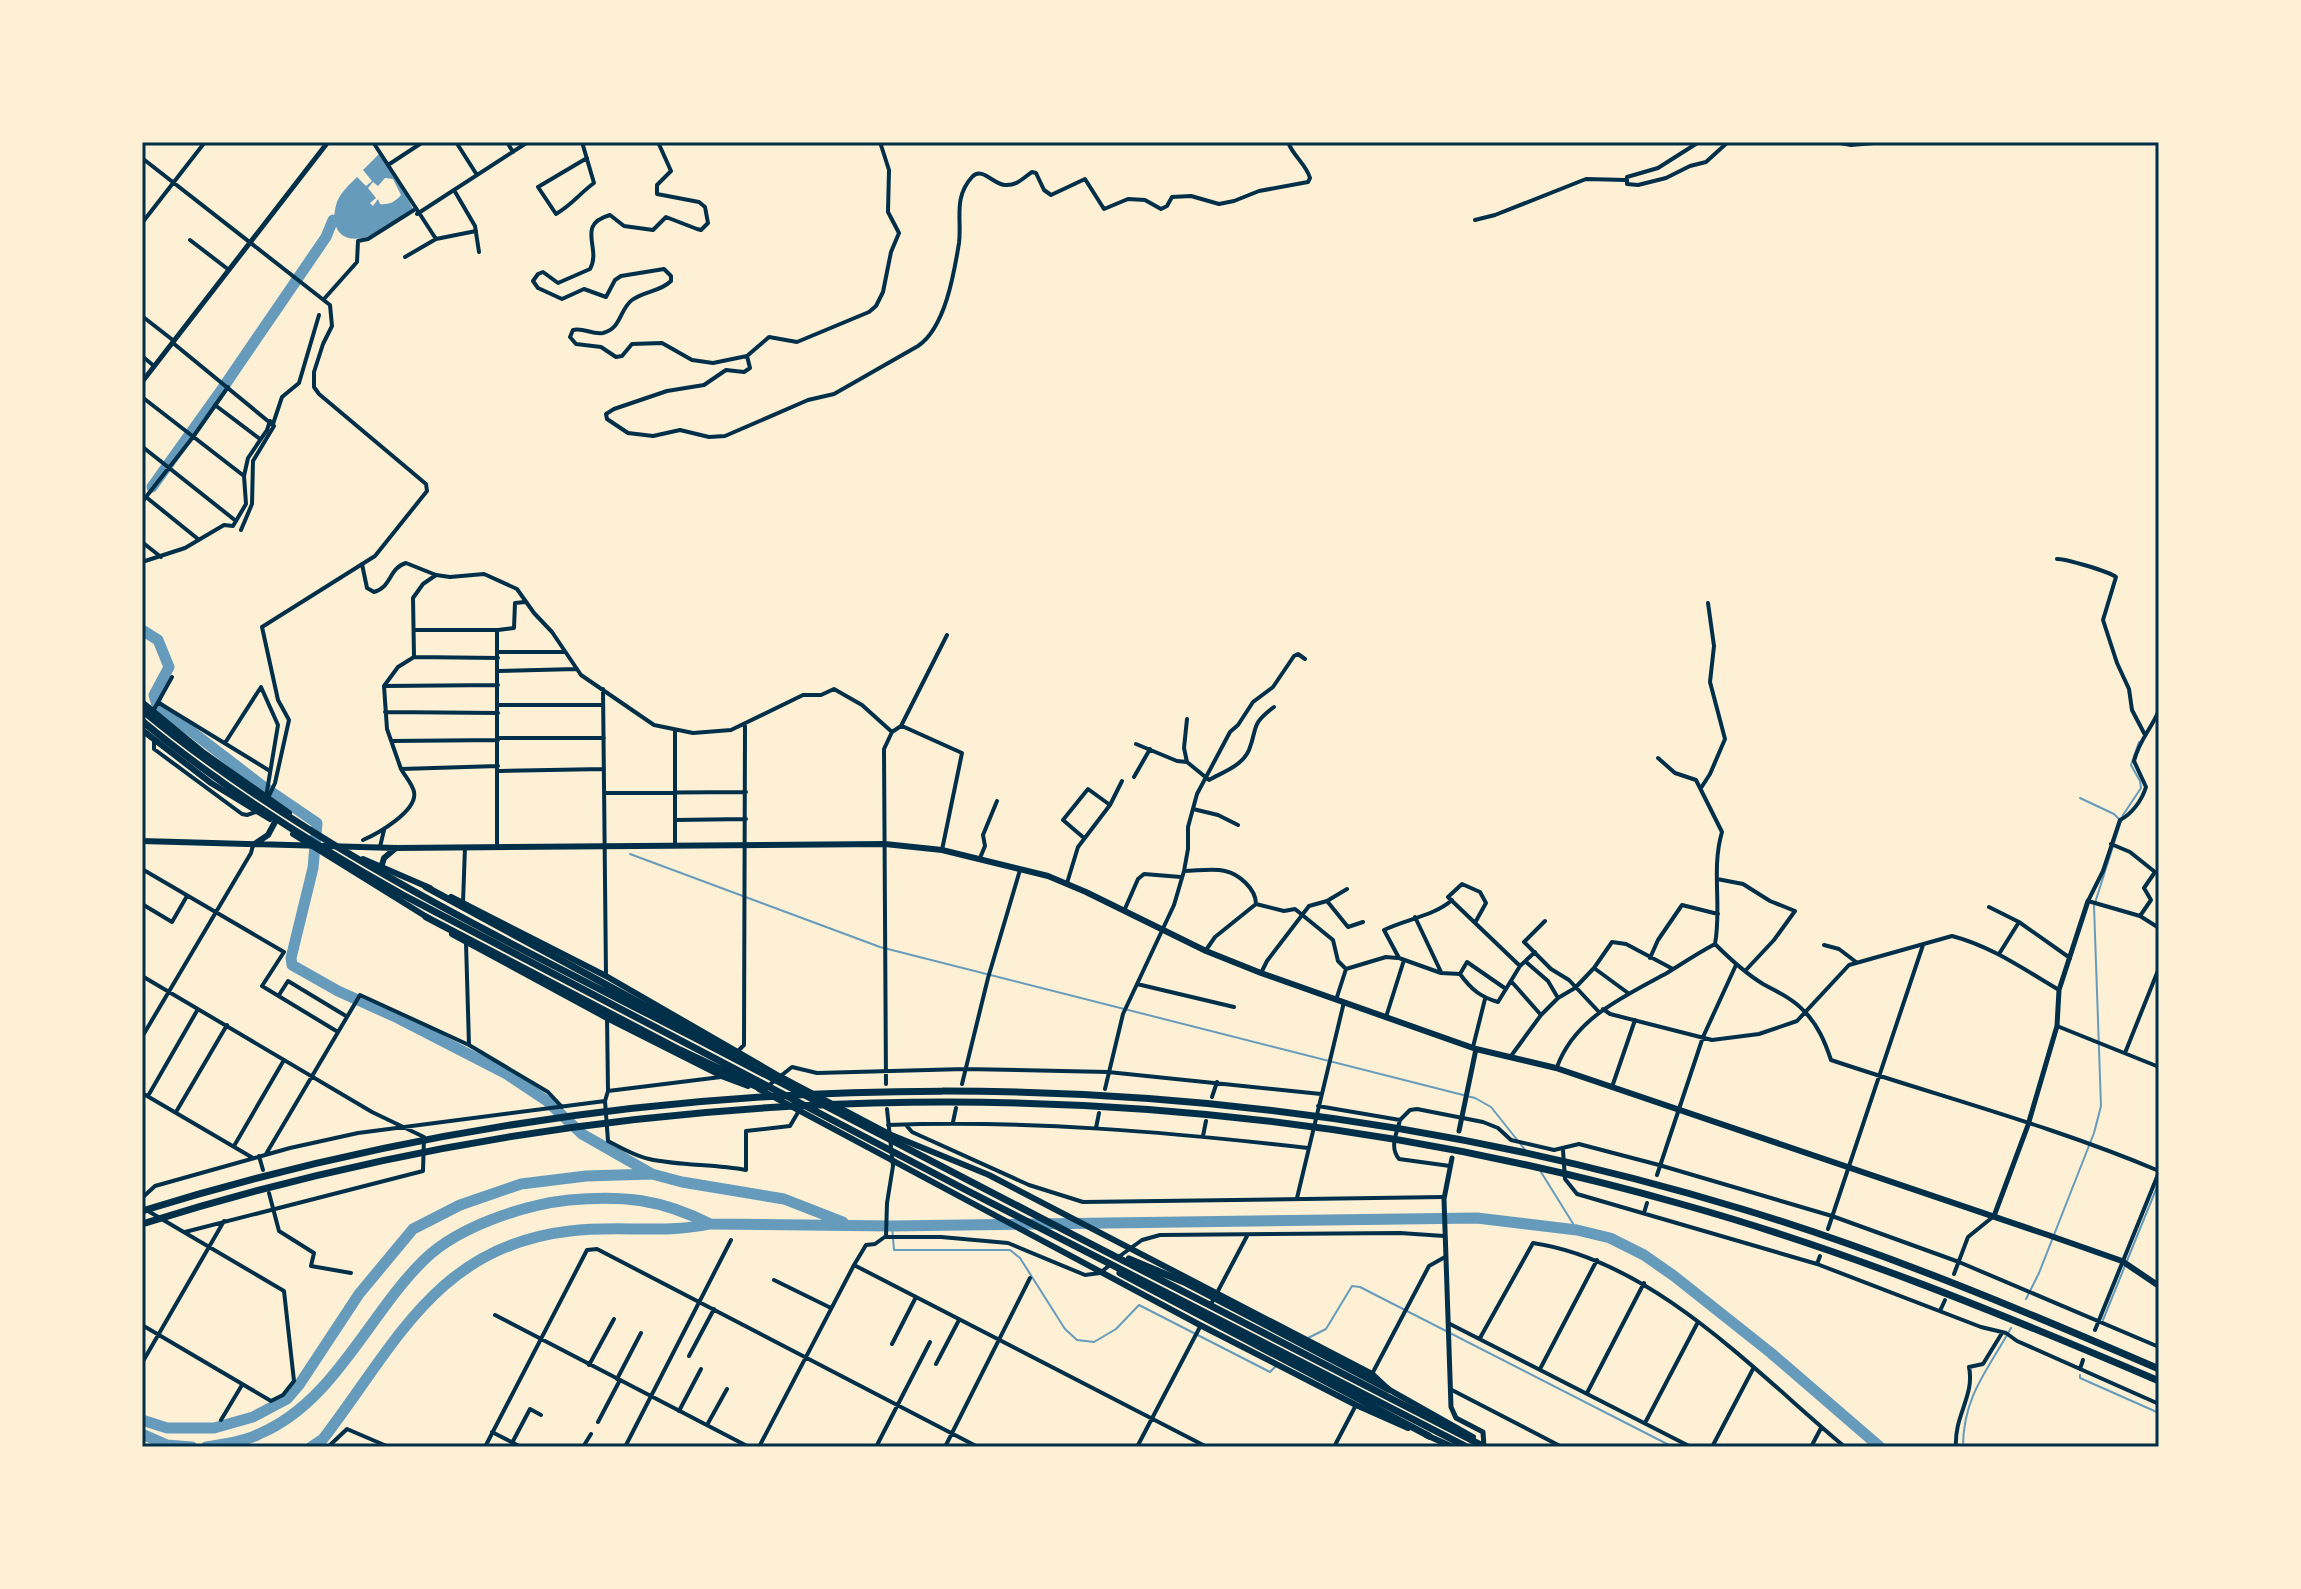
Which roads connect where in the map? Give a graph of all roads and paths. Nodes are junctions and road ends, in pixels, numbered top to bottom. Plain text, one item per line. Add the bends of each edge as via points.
1 (205, 142) edge
2 (328, 142) edge
3 (373, 142) edge
4 (423, 142) edge
5 (456, 142) edge
6 (507, 142) edge
7 (528, 142) edge
8 (582, 142) edge
9 (658, 142) edge
10 (880, 142) edge
11 (1288, 142) edge
12 (1699, 142) edge
13 (1728, 142) edge
14 (1835, 142) edge
15 (1886, 142) edge
16 (513, 152) junction
17 (142, 158) edge
18 (587, 158) junction
19 (388, 165) junction
20 (477, 175) junction
21 (1626, 180) junction
22 (173, 181) junction
23 (454, 190) junction
24 (416, 212) junction
25 (143, 220) edge
26 (1475, 220) dead end
27 (476, 231) junction
28 (436, 239) junction
29 (190, 240) dead end
30 (251, 242) junction
31 (479, 252) dead end
32 (405, 257) dead end
33 (229, 270) junction
34 (324, 299) junction
35 (319, 315) dead end
36 (143, 317) edge
37 (173, 342) junction
38 (142, 356) edge
39 (747, 356) junction
40 (154, 366) junction
41 (142, 382) edge
42 (228, 387) junction
43 (142, 397) edge
44 (215, 405) junction
45 (271, 422) junction
46 (193, 437) junction
47 (260, 439) junction
48 (144, 448) dead end
49 (169, 468) junction
50 (244, 476) junction
51 (144, 500) edge
52 (236, 521) junction
53 (241, 530) dead end
54 (198, 539) junction
55 (142, 542) edge
56 (161, 557) junction
57 (2057, 559) dead end
58 (142, 562) edge
59 (362, 564) junction
60 (436, 575) junction
61 (525, 602) junction
62 (1708, 603) dead end
63 (414, 630) junction
64 (497, 630) junction
65 (947, 635) dead end
66 (565, 652) junction
67 (498, 655) junction
68 (414, 657) junction
69 (1305, 659) dead end
70 (577, 669) junction
71 (498, 671) junction
72 (172, 677) dead end
73 (498, 685) junction
74 (384, 686) junction
75 (603, 689) junction
76 (142, 702) edge
77 (159, 703) junction
78 (498, 705) junction
79 (603, 705) junction
80 (1274, 707) dead end
81 (142, 710) edge
82 (2159, 710) edge
83 (153, 712) junction
84 (385, 712) junction
85 (498, 713) junction
86 (1187, 719) dead end
87 (2157, 719) edge
88 (142, 721) edge
89 (745, 726) junction
90 (901, 726) junction
91 (675, 731) junction
92 (143, 732) edge
93 (892, 732) junction
94 (2144, 733) junction
95 (604, 738) junction
96 (498, 739) junction
97 (391, 741) junction
98 (225, 743) junction
99 (1136, 744) dead end
100 (1150, 749) junction
101 (1658, 758) dead end
102 (1187, 762) junction
103 (498, 768) junction
104 (401, 769) junction
105 (604, 769) junction
106 (271, 771) junction
107 (1134, 777) dead end
108 (1205, 778) junction
109 (1122, 781) dead end
110 (1701, 788) junction
111 (746, 792) junction
112 (605, 793) junction
113 (675, 793) junction
114 (267, 797) junction
115 (997, 801) dead end
116 (1110, 805) junction
117 (1193, 809) junction
118 (746, 819) junction
119 (675, 820) junction
120 (275, 822) junction
121 (1238, 825) dead end
122 (384, 830) junction
123 (1084, 838) junction
124 (363, 840) dead end
125 (142, 841) edge
126 (885, 844) junction
127 (2111, 844) junction
128 (253, 845) junction
129 (744, 845) junction
130 (605, 846) junction
131 (675, 846) junction
132 (314, 847) junction
133 (341, 847) junction
134 (380, 847) junction
135 (465, 847) junction
136 (497, 847) junction
137 (396, 848) junction
138 (942, 850) junction
139 (980, 858) junction
140 (381, 868) junction
141 (1020, 868) junction
142 (142, 869) edge
143 (1183, 874) junction
144 (1717, 879) junction
145 (1067, 883) junction
146 (426, 887) junction
147 (1347, 889) dead end
148 (187, 896) junction
149 (1452, 900) junction
150 (1327, 901) junction
151 (2088, 901) junction
152 (463, 903) junction
153 (142, 904) edge
154 (1256, 904) junction
155 (1989, 907) dead end
156 (1124, 911) junction
157 (216, 912) junction
158 (1718, 914) junction
159 (1304, 915) junction
160 (2140, 916) junction
161 (426, 917) junction
162 (1415, 917) junction
163 (1476, 921) junction
164 (1545, 921) dead end
165 (1363, 922) dead end
166 (2019, 922) junction
167 (2159, 928) edge
168 (1163, 930) junction
169 (466, 943) junction
170 (1715, 944) junction
171 (1824, 945) dead end
172 (1923, 945) junction
173 (1206, 951) junction
174 (1535, 952) junction
175 (1998, 955) junction
176 (1650, 958) junction
177 (2070, 958) junction
178 (1402, 959) junction
179 (1526, 962) junction
180 (1856, 962) junction
181 (1736, 965) junction
182 (1520, 966) junction
183 (1594, 968) junction
184 (2159, 968) edge
185 (1346, 969) junction
186 (1673, 969) junction
187 (1745, 971) junction
188 (1261, 973) junction
189 (1441, 973) junction
190 (1460, 974) junction
191 (142, 976) edge
192 (606, 976) junction
193 (1511, 981) junction
194 (1137, 984) junction
195 (1575, 988) junction
196 (1506, 989) junction
197 (2059, 990) junction
198 (170, 992) junction
199 (1629, 994) junction
200 (279, 995) junction
201 (1558, 998) junction
202 (1485, 999) junction
203 (1340, 1001) junction
204 (1234, 1007) dead end
205 (198, 1009) junction
206 (1601, 1011) junction
207 (1804, 1011) junction
208 (1541, 1015) junction
209 (347, 1017) junction
210 (1386, 1017) junction
211 (607, 1018) junction
212 (1635, 1020) junction
213 (227, 1025) junction
214 (2057, 1026) junction
215 (338, 1032) junction
216 (142, 1037) edge
217 (1703, 1037) junction
218 (469, 1045) junction
219 (1474, 1049) junction
220 (738, 1051) junction
221 (2125, 1053) junction
222 (1510, 1057) junction
223 (284, 1060) junction
224 (2159, 1067) edge
225 (1556, 1068) junction
226 (887, 1069) junction
227 (965, 1069) junction
228 (1108, 1072) junction
229 (779, 1076) junction
230 (1880, 1076) junction
231 (311, 1077) junction
232 (724, 1077) junction
233 (1217, 1082) junction
234 (886, 1084) dead end
235 (962, 1084) dead end
236 (1612, 1087) junction
237 (1105, 1089) dead end
238 (608, 1091) junction
239 (142, 1093) edge
240 (762, 1094) junction
241 (1321, 1094) junction
242 (148, 1096) junction
243 (1212, 1097) dead end
244 (605, 1101) junction
245 (814, 1106) junction
246 (1318, 1106) junction
247 (562, 1107) junction
248 (956, 1108) dead end
249 (1679, 1108) junction
250 (800, 1109) junction
251 (887, 1109) dead end
252 (176, 1112) junction
253 (1099, 1113) dead end
254 (1461, 1118) junction
255 (1400, 1120) junction
256 (1206, 1121) dead end
257 (953, 1123) junction
258 (888, 1125) junction
259 (906, 1125) junction
260 (2028, 1125) junction
261 (405, 1126) junction
262 (1096, 1128) junction
263 (1459, 1131) dead end
264 (889, 1134) junction
265 (1203, 1136) junction
266 (234, 1146) junction
267 (1308, 1148) junction
268 (1563, 1150) junction
269 (259, 1156) junction
270 (1452, 1158) dead end
271 (892, 1159) junction
272 (1659, 1165) junction
273 (1450, 1166) junction
274 (1850, 1168) junction
275 (263, 1170) dead end
276 (2159, 1172) edge
277 (1657, 1175) dead end
278 (269, 1193) dead end
279 (142, 1198) edge
280 (1444, 1198) junction
281 (1297, 1199) junction
282 (1647, 1203) dead end
283 (273, 1208) junction
284 (142, 1210) edge
285 (1644, 1213) junction
286 (1832, 1216) junction
287 (1994, 1216) junction
288 (224, 1221) junction
289 (142, 1224) edge
290 (1828, 1229) dead end
291 (185, 1232) junction
292 (1247, 1235) junction
293 (1444, 1235) junction
294 (885, 1236) junction
295 (731, 1240) dead end
296 (1090, 1244) junction
297 (210, 1246) junction
298 (1126, 1247) junction
299 (1080, 1248) junction
300 (1820, 1256) dead end
301 (1445, 1257) junction
302 (1597, 1260) junction
303 (2122, 1261) junction
304 (1959, 1262) junction
305 (1817, 1264) junction
306 (854, 1265) junction
307 (351, 1273) dead end
308 (1100, 1273) junction
309 (1954, 1274) dead end
310 (1030, 1278) dead end
311 (774, 1280) dead end
312 (1644, 1283) junction
313 (2159, 1286) edge
314 (1216, 1294) junction
315 (916, 1297) junction
316 (1945, 1300) dead end
317 (700, 1302) junction
318 (831, 1308) junction
319 (714, 1309) junction
320 (1940, 1311) junction
321 (495, 1315) dead end
322 (614, 1319) dead end
323 (959, 1320) junction
324 (2099, 1320) junction
325 (1698, 1322) junction
326 (1448, 1323) junction
327 (142, 1325) edge
328 (1200, 1325) junction
329 (2095, 1330) dead end
330 (641, 1333) dead end
331 (2004, 1333) junction
332 (158, 1334) junction
333 (1480, 1338) junction
334 (540, 1339) junction
335 (1000, 1341) junction
336 (930, 1342) dead end
337 (892, 1344) dead end
338 (2159, 1347) edge
339 (689, 1356) dead end
340 (805, 1357) junction
341 (2083, 1360) dead end
342 (142, 1363) edge
343 (936, 1364) dead end
344 (589, 1365) junction
345 (701, 1369) dead end
346 (1540, 1369) junction
347 (1753, 1369) junction
348 (2080, 1369) junction
349 (2159, 1369) edge
350 (1372, 1374) junction
351 (618, 1380) junction
352 (2159, 1381) edge
353 (242, 1385) junction
354 (727, 1389) dead end
355 (1388, 1389) junction
356 (1450, 1389) junction
357 (1587, 1393) junction
358 (651, 1396) junction
359 (2159, 1404) edge
360 (1356, 1405) junction
361 (899, 1406) junction
362 (679, 1411) junction
363 (541, 1415) dead end
364 (1152, 1418) junction
365 (221, 1420) dead end
366 (598, 1422) dead end
367 (1645, 1423) junction
368 (707, 1425) junction
369 (1822, 1427) junction
370 (492, 1432) junction
371 (952, 1433) junction
372 (591, 1434) dead end
373 (1429, 1436) junction
374 (512, 1443) junction
375 (335, 1444) edge
376 (1442, 1445) edge
377 (1486, 1446) edge
378 (328, 1447) edge
379 (389, 1447) edge
380 (485, 1447) edge
381 (521, 1447) edge
382 (583, 1447) edge
383 (625, 1447) edge
384 (749, 1447) edge
385 (759, 1447) edge
386 (876, 1447) edge
387 (945, 1447) edge
388 (978, 1447) edge
389 (1137, 1447) edge
390 (1207, 1447) edge
391 (1334, 1447) edge
392 (1453, 1447) edge
393 (1467, 1447) edge
394 (1562, 1447) edge
395 (1691, 1447) edge
396 (1712, 1447) edge
397 (1811, 1447) edge
398 (1845, 1447) edge
399 (1956, 1447) edge

1 - 22 street
2 - 30 street
3 - 19 street
4 - 19 street
5 - 20 street
6 - 16 street
7 - 16 street
8 - 18 street
9 - 39 street via 671,171 657,185 657,194 699,202 708,223 701,230 666,217 653,230 603,217 590,234 590,269 565,282 543,272 533,281 562,299 584,289 606,297 621,276 664,269 671,281 631,300 616,326 596,333 577,328 570,334 572,341 601,347 616,357 632,344 662,343 706,363
10 - 39 street via 889,170 888,212 899,233 876,306 860,318 797,342 769,337
11 - 39 street via 1307,170 1308,182 1219,204 1180,195 1161,209 1128,199 1104,209 1085,179 1051,195 1036,173 1008,186 976,174 957,213 959,241 941,317 918,346 834,394 725,436 680,430 653,436 628,433 607,419 614,409 704,385 726,370 744,372 750,368
12 - 21 street via 1658,168
13 - 21 street via 1706,162 1666,178 1632,186
14 - 15 street
16 - 20 street
17 - 22 street
18 - 18 street via 594,183 556,214 538,187
19 - 24 street
20 - 23 street
21 - 26 street via 1586,179
22 - 25 street
22 - 30 street
23 - 24 street
23 - 27 street
24 - 28 street
24 - 34 street via 358,241 357,262
27 - 28 street
27 - 31 street
28 - 32 street
29 - 33 street
30 - 33 street
30 - 34 street
33 - 37 street
34 - 59 street via 332,310 332,326 317,361 314,387 426,484 427,491 375,556
35 - 45 street via 299,383 282,397
36 - 37 street
37 - 40 street
37 - 42 street
38 - 40 street
40 - 41 street
42 - 44 street
42 - 45 street
43 - 46 street
44 - 46 street
44 - 47 street
45 - 47 street
45 - 53 street via 273,430 253,461 252,504
46 - 49 street
46 - 50 street
47 - 50 street
48 - 49 street
49 - 51 street
49 - 52 street
50 - 52 street via 246,504
51 - 54 street
52 - 54 street
54 - 56 street
55 - 56 street
56 - 58 street
57 - 94 street via 2116,577 2103,620
59 - 60 street via 367,588 374,592 383,589 400,565 412,564
59 - 114 street via 262,627 278,700 289,720
60 - 61 street via 484,574 517,589
60 - 63 street via 413,598
61 - 64 street via 515,603 514,628
61 - 66 street
62 - 110 street via 1714,646 1710,682 1725,739
63 - 64 street
63 - 68 street
64 - 67 street
65 - 90 street
66 - 67 street
66 - 70 street
67 - 68 street
67 - 71 street
68 - 74 street
69 - 108 street via 1294,656 1273,687 1253,702
70 - 71 street
70 - 75 street
71 - 73 street
72 - 77 street
73 - 74 street
73 - 78 street
74 - 84 street
75 - 79 street
75 - 91 street via 654,725
76 - 83 main road
77 - 83 street
77 - 98 street
78 - 79 street
78 - 85 street
79 - 95 street
80 - 108 street via 1256,724 1249,750 1237,765
81 - 245 highway via 261,799 348,855
82 - 87 street
83 - 92 street
83 - 114 main road
84 - 85 street
84 - 97 street
85 - 96 street
86 - 102 street
87 - 94 street
88 - 245 highway via 252,804 342,861
89 - 91 street
89 - 93 street via 803,695 834,689
89 - 111 street
90 - 93 street
90 - 138 street via 962,753
91 - 113 street
92 - 120 main road
93 - 126 street via 884,749
94 - 127 street via 2134,761 2146,787 2120,820
95 - 96 street
95 - 105 street
96 - 97 street
96 - 103 street
97 - 104 street
98 - 106 street
98 - 106 street via 261,687 278,725
99 - 100 street
100 - 102 street
100 - 107 street
101 - 110 street
102 - 108 street
103 - 104 street
103 - 105 street
103 - 136 street
104 - 122 street via 414,799
105 - 112 street
106 - 114 street
108 - 117 street
109 - 116 street
110 - 144 street via 1722,832
111 - 113 street
111 - 118 street
112 - 113 street
112 - 130 street
113 - 119 street
114 - 133 main road
115 - 139 street
116 - 123 street
116 - 123 street via 1088,789 1063,820
117 - 121 street
117 - 143 street
118 - 119 street
118 - 129 street
119 - 131 street
120 - 128 main road
120 - 132 main road
122 - 124 street
122 - 134 street
123 - 145 street
125 - 128 main road
126 - 129 main road
126 - 138 main road
126 - 226 street
127 - 151 street
127 - 160 street via 2155,872 2144,888 2151,900
128 - 132 main road
128 - 157 street
129 - 131 main road
129 - 220 street via 744,1045
130 - 131 main road
130 - 136 main road
130 - 192 street
132 - 133 main road
132 - 161 main road
133 - 134 main road
133 - 140 main road
134 - 137 main road
135 - 136 main road
135 - 137 main road
135 - 152 street
137 - 140 main road
138 - 139 main road
139 - 141 main road
140 - 146 main road
141 - 145 main road
141 - 227 street
142 - 148 street
143 - 154 street via 1227,871 1253,890
143 - 156 street via 1144,874
143 - 168 street
144 - 158 street
144 - 187 street via 1743,884 1795,911
145 - 156 main road
146 - 152 main road
146 - 245 highway via 729,1049
147 - 150 street
148 - 153 street via 172,922
148 - 157 street
149 - 162 street
149 - 163 street
149 - 163 street via 1448,897 1462,884 1480,892 1486,903
150 - 159 street via 1309,906
150 - 165 street via 1348,927
151 - 160 street
151 - 177 street
152 - 192 main road
154 - 159 street
154 - 173 street via 1215,937
155 - 166 street
156 - 168 main road
157 - 198 street
157 - 200 street via 284,952 262,986
158 - 170 street
158 - 176 street via 1682,905
159 - 185 street via 1333,940 1338,961
159 - 188 street
160 - 167 street
161 - 169 main road
161 - 245 highway via 754,1086
162 - 178 street via 1384,930
162 - 189 street
163 - 182 street
164 - 174 street via 1524,942
166 - 175 street
166 - 177 street
168 - 173 main road
168 - 194 street
169 - 211 main road
169 - 218 street
170 - 181 street
170 - 186 street
171 - 180 street
172 - 175 street via 1952,936
172 - 180 street
172 - 230 street
173 - 188 main road
174 - 179 street
174 - 195 street
175 - 197 street
176 - 183 street via 1612,942
176 - 186 street
177 - 197 street
178 - 185 street via 1386,957
178 - 189 street
178 - 210 street
179 - 182 street
179 - 201 street
180 - 207 street
181 - 187 street
181 - 217 street
182 - 193 street
183 - 195 street
183 - 199 street
184 - 221 street
185 - 203 street
186 - 199 street
187 - 207 street
188 - 203 main road
189 - 190 street
190 - 196 street via 1467,962
190 - 202 street
191 - 198 street
192 - 211 street
192 - 220 main road
193 - 196 street
193 - 208 street
194 - 204 street
194 - 228 street
195 - 201 street
195 - 206 street
196 - 202 street via 1498,1002
197 - 214 street
198 - 205 street
198 - 216 street
199 - 206 street
200 - 209 street via 288,981
200 - 215 street
201 - 208 street
202 - 219 street
203 - 210 main road
203 - 241 street
205 - 213 street
205 - 242 street
206 - 212 street
206 - 225 street via 1577,1031
207 - 217 street via 1797,1021 1769,1032
207 - 230 street via 1831,1060
208 - 222 street
209 - 215 street
209 - 218 street via 360,995
210 - 219 main road
211 - 232 main road
211 - 238 street
212 - 217 street
212 - 236 street
213 - 223 street
213 - 252 street
214 - 221 street
214 - 260 street
215 - 231 street
217 - 249 street
218 - 247 street via 548,1092
219 - 222 main road
219 - 254 street
220 - 229 main road
221 - 224 street
222 - 225 main road
223 - 231 street
223 - 266 street
225 - 236 main road
226 - 227 street
226 - 229 street via 817,1073 792,1067
226 - 234 street
227 - 228 street
227 - 235 street
228 - 233 street
228 - 237 street
229 - 240 street
229 - 264 main road
230 - 260 street
230 - 274 street
231 - 261 street
231 - 269 street
232 - 238 street
232 - 240 main road
233 - 241 street
233 - 243 street
236 - 249 main road
238 - 244 street
239 - 242 street
240 - 250 main road
240 - 284 highway via 416,1142
240 - 349 highway via 1040,1092 1218,1105 1510,1150 1739,1208 1885,1257
241 - 246 street
242 - 252 street
244 - 247 street
244 - 250 street via 608,1141 634,1154 746,1170 746,1131 790,1126
245 - 296 highway
245 - 299 highway
246 - 255 street
246 - 267 street
247 - 261 street
248 - 257 street
249 - 272 street
249 - 274 main road
250 - 271 main road
251 - 258 street
252 - 266 street
253 - 262 street
254 - 255 street via 1417,1109
254 - 263 street
254 - 268 street via 1492,1125 1511,1140
255 - 273 street via 1393,1146 1399,1159
256 - 265 street
257 - 259 street
257 - 262 street
258 - 259 street
258 - 264 street
259 - 281 street via 1029,1185 1083,1202
260 - 276 street via 2083,1140
260 - 287 street
261 - 269 street
261 - 283 street via 424,1137 423,1171
262 - 265 street
264 - 271 street
264 - 298 main road via 989,1175
265 - 267 street
266 - 269 street
267 - 281 street
268 - 272 street via 1579,1144
268 - 285 street via 1565,1179 1577,1194
269 - 275 street
269 - 279 street via 155,1186
270 - 273 street
271 - 294 street
271 - 308 main road
272 - 277 street
272 - 286 street
273 - 280 street
274 - 286 street
274 - 287 main road
276 - 303 street
278 - 283 street
280 - 281 street
280 - 293 street
282 - 285 street
283 - 288 street
283 - 307 street via 279,1231 314,1253 311,1266
284 - 291 street
285 - 305 street
286 - 290 street
286 - 304 street
287 - 303 main road
287 - 304 street via 1968,1237
288 - 291 street
288 - 297 street
289 - 352 highway via 417,1153 615,1123 848,1104 975,1103 1217,1116 1524,1164 1736,1219 1881,1267
291 - 297 street
292 - 293 street
292 - 298 street via 1160,1235
292 - 314 street
293 - 301 street
294 - 306 street via 866,1245
294 - 308 street via 1000,1242 1085,1275
295 - 317 street
296 - 355 highway via 1184,1282
296 - 377 highway
297 - 332 street
297 - 353 street via 284,1291 294,1381 271,1401
298 - 308 street
298 - 314 main road
299 - 373 highway via 1127,1278
299 - 393 highway
300 - 305 street
301 - 326 street
301 - 350 street via 1429,1266
302 - 312 street
302 - 333 street via 1533,1243
302 - 346 street
303 - 313 main road
303 - 324 street
304 - 309 street
304 - 324 street
305 - 320 street
306 - 315 street
306 - 318 street
308 - 328 main road
310 - 335 street
311 - 318 street
312 - 325 street
312 - 357 street
314 - 328 street
314 - 350 main road
315 - 323 street
315 - 337 street
316 - 320 street
317 - 319 street
317 - 334 street via 597,1249 587,1250
317 - 358 street
318 - 340 street
319 - 339 street
319 - 340 street
320 - 331 street
321 - 334 street
322 - 344 street
323 - 335 street
323 - 343 street
324 - 329 street
324 - 338 street
325 - 347 street
325 - 367 street
326 - 333 street
326 - 356 street
327 - 332 street
328 - 360 main road
328 - 364 street
330 - 351 street
331 - 348 street
331 - 399 street via 1983,1364 1969,1367 1973,1383 1958,1418
332 - 342 street
332 - 353 street
333 - 346 street
334 - 344 street
334 - 370 street
335 - 364 street
335 - 371 street
336 - 361 street
340 - 361 street
340 - 385 street
341 - 348 street
344 - 351 street
345 - 362 street
346 - 357 street
347 - 369 street
347 - 396 street
348 - 359 street
350 - 355 main road
351 - 358 street
351 - 366 street
353 - 365 street
354 - 368 street
355 - 377 main road
356 - 377 street via 1453,1414 1480,1428
356 - 394 street
357 - 367 street
358 - 362 street
358 - 383 street
360 - 373 main road
360 - 391 street
361 - 371 street
361 - 386 street
362 - 368 street
363 - 374 street via 530,1409
364 - 389 street
364 - 390 street
367 - 395 street
368 - 384 street
369 - 397 street
369 - 398 street
370 - 374 street
370 - 380 street
371 - 387 street
371 - 388 street
372 - 382 street
373 - 376 main road
374 - 381 street
375 - 378 street
375 - 379 street via 347,1429
376 - 392 main road

